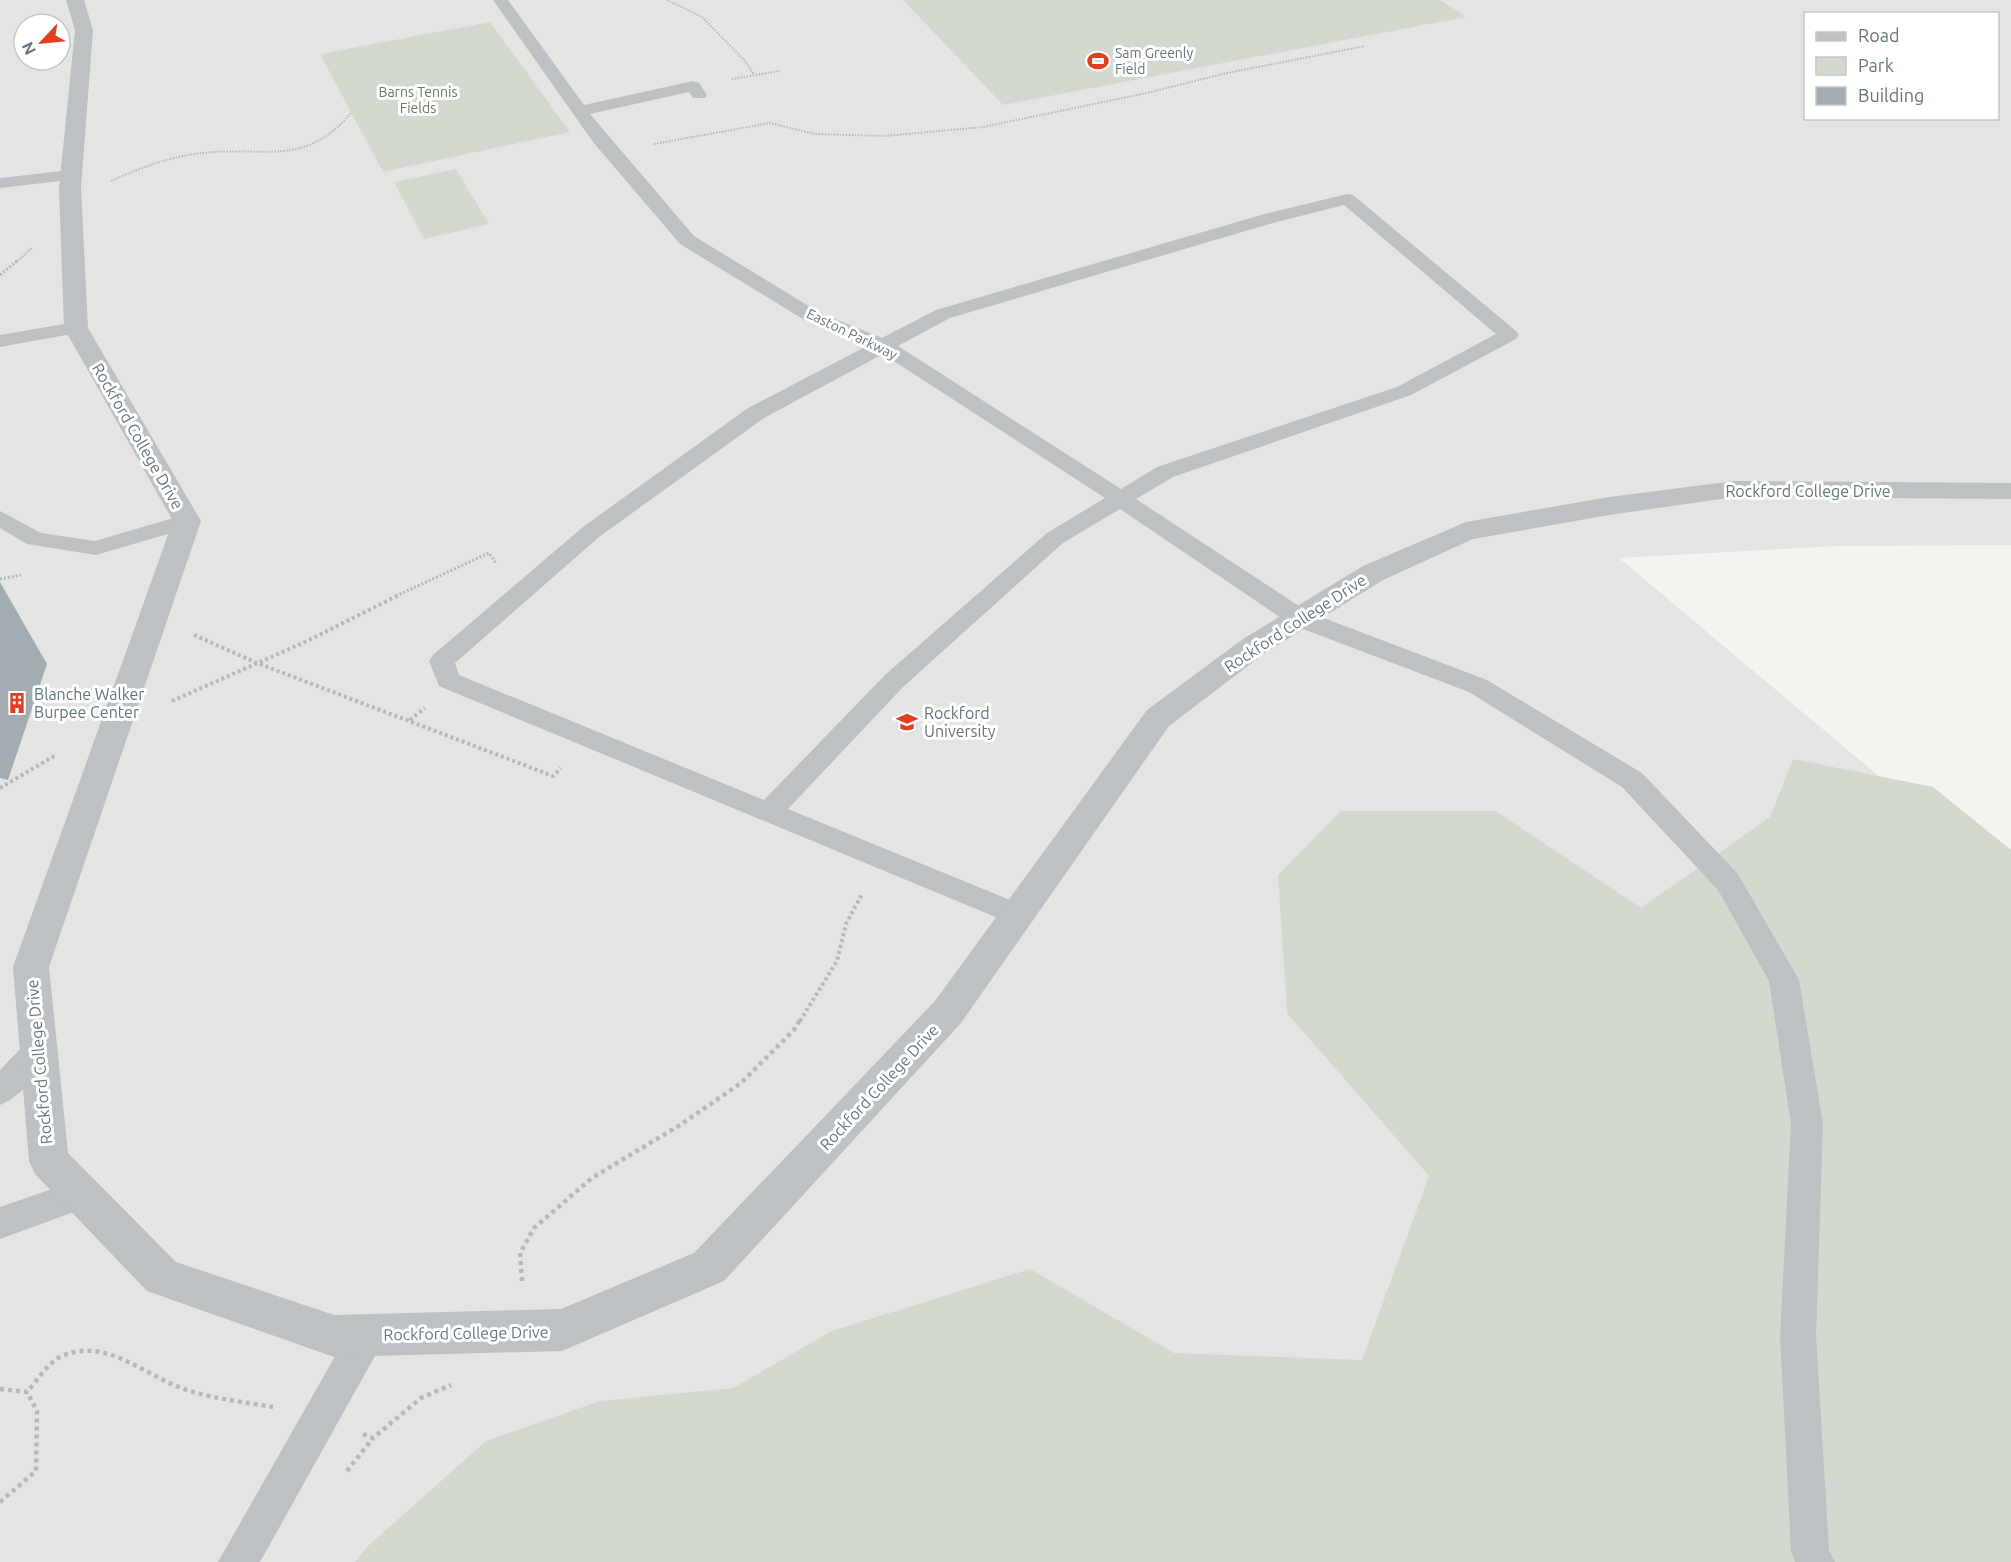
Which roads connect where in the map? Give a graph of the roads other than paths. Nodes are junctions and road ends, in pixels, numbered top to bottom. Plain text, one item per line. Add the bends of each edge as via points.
1 (75, 0) edge
2 (500, 0) edge
3 (696, 91) road end
4 (580, 111) junction
5 (70, 181) junction
6 (0, 183) edge
7 (76, 328) junction
8 (0, 341) edge
9 (884, 346) junction
10 (2011, 491) edge
11 (1121, 499) junction
12 (0, 518) edge
13 (187, 521) junction
14 (1299, 618) junction
15 (770, 811) junction
16 (1017, 915) junction
17 (38, 1051) junction
18 (0, 1090) edge
19 (81, 1194) junction
20 (0, 1223) edge
21 (367, 1335) junction
22 (238, 1562) edge
23 (1815, 1562) edge

1 - 5 street, Rockford College Drive via 84,30
2 - 4 lane, Easton Parkway
3 - 4 lane
4 - 9 lane, Easton Parkway via 687,240 813,317
5 - 6 lane
5 - 7 street, Rockford College Drive
7 - 8 lane
7 - 13 street, Rockford College Drive
9 - 11 lane, Easton Parkway
9 - 11 lane via 943,314 1347,199 1509,335 1404,392 1165,472
9 - 15 lane via 756,413 591,531 442,661 448,680
10 - 14 street, Rockford College Drive via 1735,489 1466,531 1373,573
11 - 14 lane, Easton Parkway
11 - 15 lane via 1055,538 894,681
12 - 13 lane via 35,539 96,548
13 - 17 street, Rockford College Drive via 30,968
14 - 16 street, Rockford College Drive via 1254,646 1158,718
14 - 23 lane, Easton Parkway via 1478,686 1632,780 1728,882 1784,980 1807,1124 1798,1336 1810,1550
15 - 16 lane
16 - 21 street, Rockford College Drive via 948,1012 709,1267 562,1330
17 - 18 lane
17 - 19 street, Rockford College Drive via 49,1161
19 - 20 lane
19 - 21 street, Rockford College Drive via 162,1277 334,1336
21 - 22 lane

